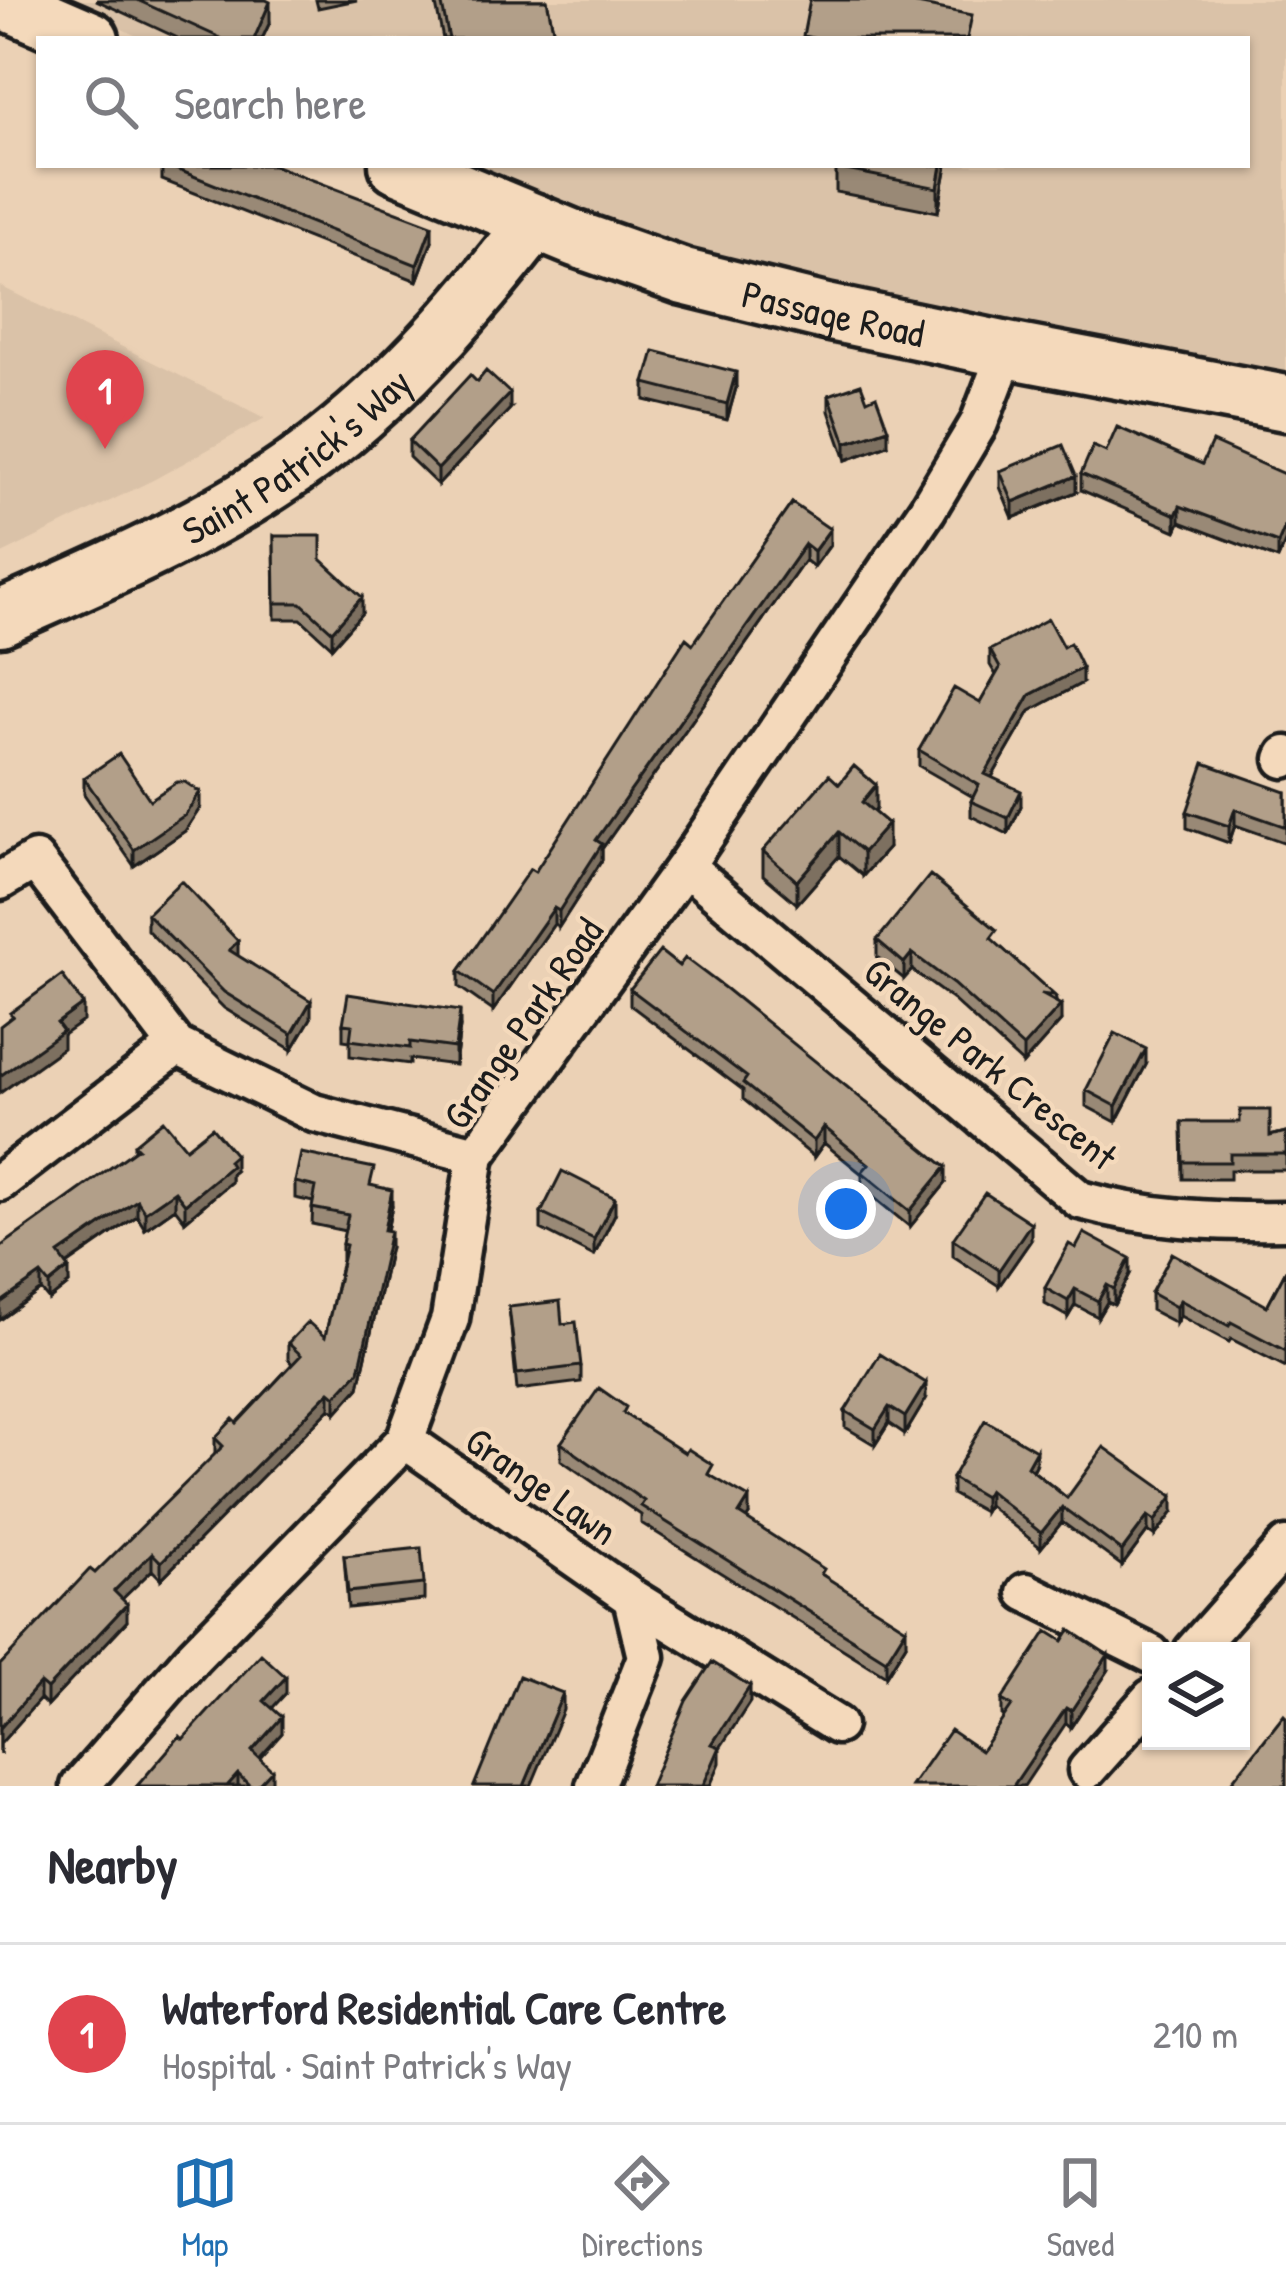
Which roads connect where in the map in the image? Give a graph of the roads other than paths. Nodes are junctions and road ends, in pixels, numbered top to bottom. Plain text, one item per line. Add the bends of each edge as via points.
1 (1, 0) edge
2 (84, 36) edge
3 (404, 168) edge
4 (535, 222) junction
5 (1007, 350) junction
6 (1286, 403) edge
7 (0, 617) edge
8 (685, 866) junction
9 (0, 881) edge
10 (177, 1046) junction
11 (476, 1155) junction
12 (0, 1182) edge
13 (1286, 1221) edge
14 (405, 1441) junction
15 (1286, 1546) edge
16 (1026, 1592) dead end
17 (632, 1598) junction
18 (1201, 1642) edge
19 (1142, 1650) edge
20 (1142, 1708) edge
21 (837, 1725) dead end
22 (1087, 1770) dead end
23 (80, 1786) edge
24 (595, 1786) edge

1 - 2 main road
3 - 4 main road, Passage Road
4 - 5 main road, Passage Road via 684,277
4 - 7 main road, Saint Patrick's Way via 446,330 297,465 156,546
5 - 6 main road, Passage Road
5 - 8 street, Grange Park Road via 959,460
8 - 11 street, Grange Park Road
8 - 13 street, Grange Park Crescent via 1080,1200 1137,1216
9 - 10 street via 35,860
10 - 11 street via 314,1113
10 - 12 street
11 - 14 street, Grange Park Road via 450,1318
14 - 17 street, Grange Lawn
14 - 23 street, Grange Park Road via 194,1656
15 - 18 street
16 - 19 street
17 - 21 street, Grange Lawn
17 - 24 street, Grange Lawn via 646,1657
20 - 22 street

